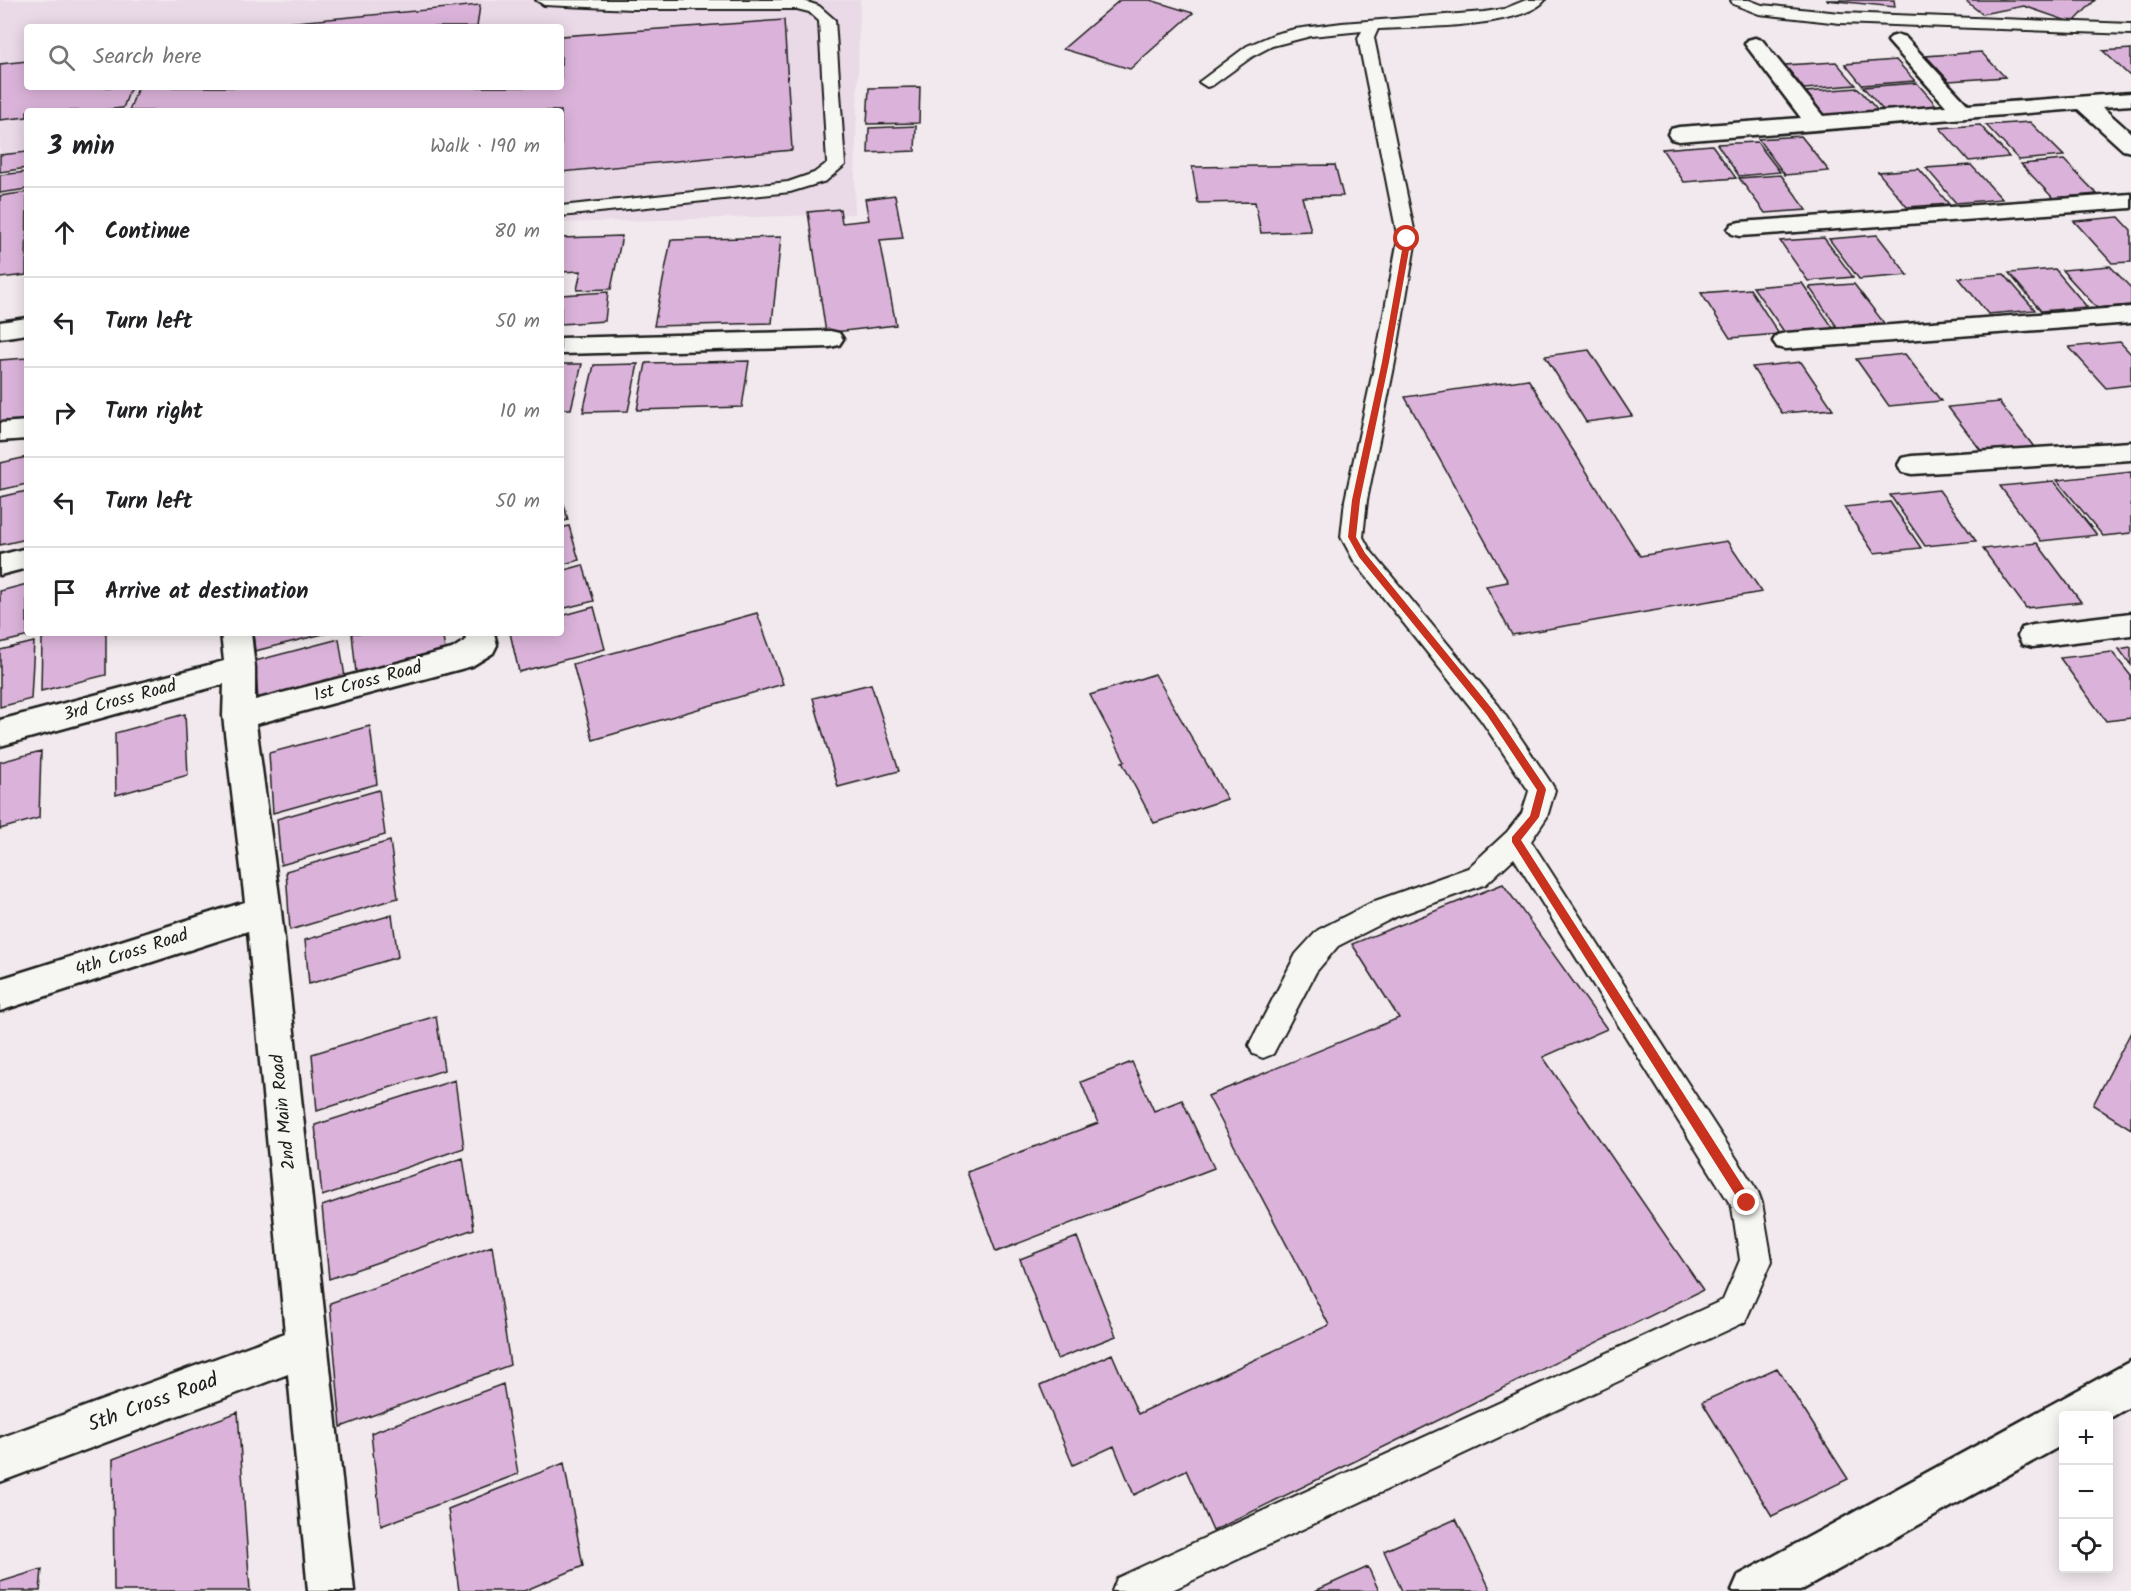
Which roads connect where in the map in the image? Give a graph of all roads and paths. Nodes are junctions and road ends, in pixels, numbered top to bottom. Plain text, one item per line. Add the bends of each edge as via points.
1 (544, 0) edge
2 (1537, 0) edge
3 (1738, 1) edge
4 (1372, 25) junction
5 (2131, 29) edge
6 (1898, 41) dead end
7 (1755, 45) dead end
8 (1207, 82) dead end
9 (2131, 99) edge
10 (2084, 102) junction
11 (1963, 112) junction
12 (1817, 123) junction
13 (1679, 134) dead end
14 (2131, 145) edge
15 (2131, 201) edge
16 (564, 211) edge
17 (1740, 229) dead end
18 (2131, 315) edge
19 (24, 326) edge
20 (0, 330) edge
21 (830, 339) dead end
22 (1786, 341) dead end
23 (564, 346) edge
24 (24, 430) edge
25 (0, 432) edge
26 (2131, 451) edge
27 (1912, 465) dead end
28 (24, 559) edge
29 (0, 565) edge
30 (2131, 624) edge
31 (480, 636) edge
32 (2033, 636) dead end
33 (238, 651) edge
34 (239, 716) junction
35 (0, 733) edge
36 (1516, 840) junction
37 (264, 911) junction
38 (0, 995) edge
39 (1263, 1045) dead end
40 (306, 1346) junction
41 (2131, 1382) edge
42 (2080, 1411) edge
43 (2059, 1423) edge
44 (0, 1460) edge
45 (331, 1591) edge
46 (1130, 1591) edge
47 (1755, 1591) edge

1 - 16 lane via 798,4 814,9 827,20 836,165 820,177 790,187
2 - 4 lane via 1511,13 1485,19
3 - 5 lane via 1759,9 1840,18
4 - 8 lane via 1314,31 1254,48
4 - 36 lane via 1366,45 1407,239 1352,537 1362,555 1490,713 1542,790 1534,817
6 - 11 street
7 - 12 street
9 - 10 street
10 - 11 street
10 - 14 street
11 - 12 street
12 - 13 street
15 - 17 street
18 - 22 street
19 - 20 street
21 - 23 street
24 - 25 street
26 - 27 street
28 - 29 street
30 - 32 street
31 - 34 street, 1st Cross Road via 482,645 461,658
33 - 34 street, 2nd Main Road
33 - 35 street, 3rd Cross Road
34 - 37 street, 2nd Main Road
36 - 39 lane via 1477,876 1385,909 1328,938 1306,963
36 - 46 lane via 1747,1203 1756,1261 1734,1311
37 - 38 street, 4th Cross Road
37 - 40 street, 2nd Main Road
40 - 44 street, 5th Cross Road
40 - 45 street, 2nd Main Road
41 - 42 street
43 - 47 street

